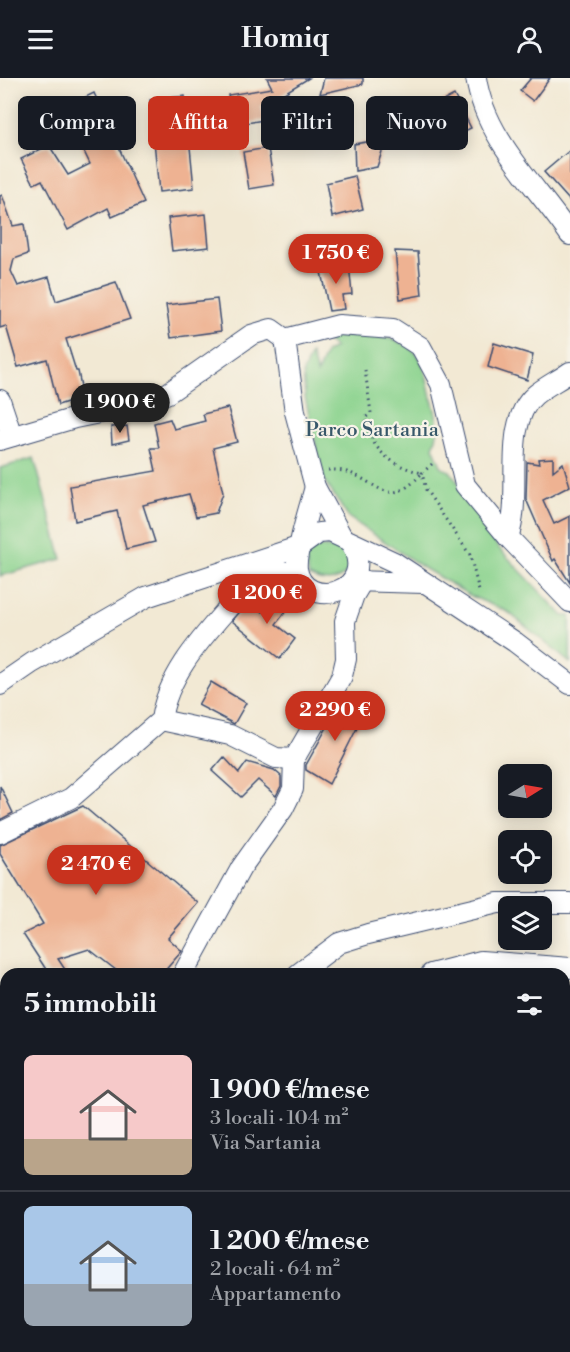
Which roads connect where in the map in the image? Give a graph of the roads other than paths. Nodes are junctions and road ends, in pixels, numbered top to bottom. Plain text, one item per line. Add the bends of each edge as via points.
1 (476, 78) edge
2 (570, 235) edge
3 (285, 339) junction
4 (570, 372) edge
5 (0, 400) edge
6 (6, 438) edge
7 (315, 487) junction
8 (508, 537) junction
9 (345, 539) junction
10 (301, 546) junction
11 (228, 572) junction
12 (297, 572) junction
13 (358, 580) junction
14 (426, 583) junction
15 (322, 593) junction
16 (239, 595) dead end
17 (570, 602) edge
18 (344, 638) junction
19 (0, 684) edge
20 (570, 684) edge
21 (161, 720) junction
22 (294, 759) junction
23 (0, 833) edge
24 (570, 903) edge
25 (186, 968) edge
26 (306, 968) edge
27 (454, 968) edge
28 (570, 968) edge

1 - 2 street via 482,103 497,134
3 - 6 street via 271,329 251,335 168,393 142,404
3 - 7 street via 295,412
3 - 8 street via 339,325 393,329 421,347 441,384 465,485
4 - 8 street via 535,395 521,415 515,444 514,522
5 - 6 street
7 - 9 street
7 - 10 street
8 - 17 street
9 - 10 street via 330,532 319,533
9 - 13 street via 358,561
9 - 14 street via 394,562
10 - 11 street
10 - 12 street
11 - 12 street
11 - 19 street via 146,597
12 - 15 street via 311,589
13 - 14 street
13 - 15 street via 334,593
13 - 18 street via 348,608
14 - 20 street
15 - 18 street
16 - 21 street via 171,685 164,698
18 - 22 street via 346,659 342,676
21 - 22 street via 230,735 276,758
21 - 23 street via 71,798
22 - 25 street via 293,789 284,809 241,868
24 - 26 street via 498,903 368,934 339,943
27 - 28 street via 481,961

